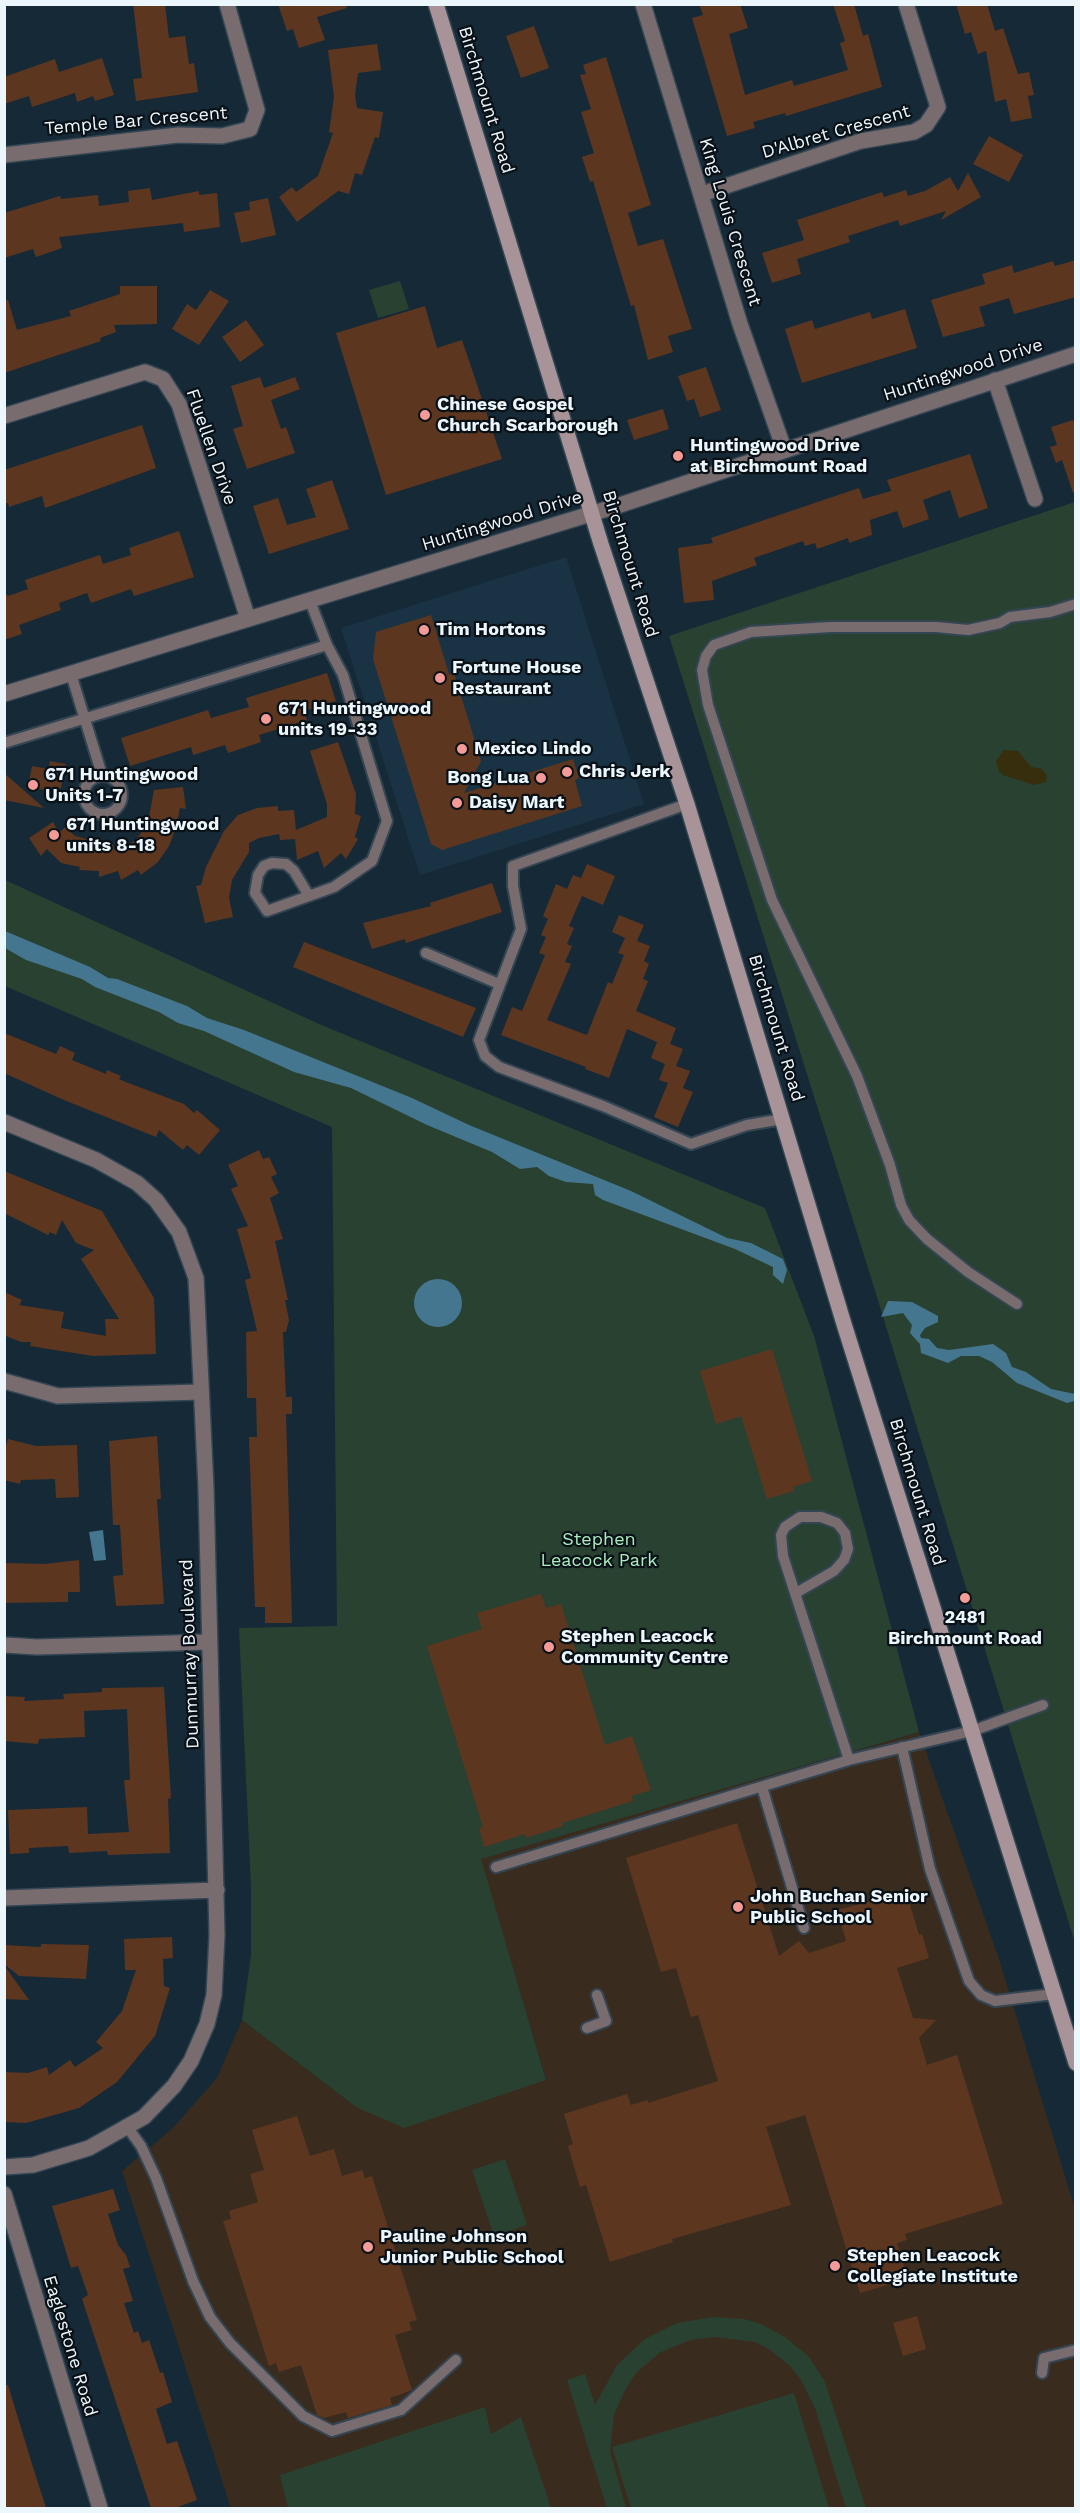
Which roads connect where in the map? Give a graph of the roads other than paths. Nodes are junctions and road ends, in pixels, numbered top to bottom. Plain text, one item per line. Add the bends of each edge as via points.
1 (227, 4) edge
2 (436, 4) edge
3 (643, 4) edge
4 (906, 4) edge
5 (4, 155) edge
6 (702, 194) junction
7 (1076, 354) edge
8 (994, 380) junction
9 (4, 416) edge
10 (784, 449) junction
11 (1035, 499) dead end
12 (593, 513) junction
13 (310, 601) junction
14 (1076, 604) edge
15 (248, 619) junction
16 (327, 645) junction
17 (70, 674) junction
18 (4, 694) edge
19 (86, 718) junction
20 (4, 743) edge
21 (102, 775) dead end
22 (687, 804) junction
23 (309, 896) junction
24 (426, 952) dead end
25 (499, 984) junction
26 (783, 1119) junction
27 (4, 1122) edge
28 (1017, 1304) dead end
29 (4, 1381) edge
30 (201, 1392) junction
31 (796, 1593) junction
32 (208, 1642) junction
33 (4, 1646) edge
34 (1043, 1705) dead end
35 (972, 1731) junction
36 (902, 1747) junction
37 (849, 1760) junction
38 (762, 1787) junction
39 (496, 1867) dead end
40 (217, 1890) junction
41 (4, 1898) edge
42 (804, 1928) dead end
43 (1054, 1994) junction
44 (597, 1995) dead end
45 (587, 2028) dead end
46 (1076, 2063) edge
47 (128, 2128) junction
48 (4, 2167) edge
49 (4, 2194) edge
50 (1076, 2350) edge
51 (456, 2360) dead end
52 (1042, 2373) dead end
53 (100, 2508) edge

1 - 5 street, Temple Bar Crescent via 257,110 250,129 222,136 178,135
2 - 12 main road, Birchmount Road
3 - 6 street, King Louis Crescent
4 - 6 street, D'Albret Crescent via 938,107 926,125 914,132 861,141
6 - 10 street, King Louis Crescent via 740,324
7 - 8 street, Huntingwood Drive
8 - 10 street, Huntingwood Drive
8 - 11 street
9 - 15 street, Fluellen Drive via 145,372 163,379 179,404
10 - 12 street, Huntingwood Drive
12 - 13 street, Huntingwood Drive
12 - 22 main road, Birchmount Road
13 - 15 street, Huntingwood Drive
13 - 16 lane
14 - 28 lane via 968,630 830,627 751,632 714,645 702,670 708,705 772,900 857,1076 901,1205 927,1239
15 - 17 street, Huntingwood Drive
16 - 19 lane
16 - 23 lane via 343,675 387,821 372,861 334,887
17 - 18 street, Huntingwood Drive
17 - 19 lane
19 - 20 lane
19 - 21 lane
22 - 25 lane via 513,866 521,929
22 - 26 main road, Birchmount Road
23 - 23 lane via 267,911 255,893 258,875 264,866 286,864
24 - 25 lane
25 - 26 lane via 479,1040 485,1056 499,1066 691,1144 747,1125
26 - 35 main road, Birchmount Road
27 - 30 street, Dunmurray Boulevard via 128,1177 166,1211 186,1246 196,1278
29 - 30 street via 58,1395
30 - 32 street, Dunmurray Boulevard
31 - 31 lane via 783,1556 781,1535 785,1527 800,1516 821,1516 837,1523 846,1533 848,1549 844,1560 834,1571
31 - 37 lane
32 - 33 street
32 - 40 street, Dunmurray Boulevard
34 - 35 lane
35 - 36 lane
35 - 43 main road, Birchmount Road
36 - 37 lane
36 - 43 lane via 930,1869 969,1981 981,1995 994,2001
37 - 38 lane
38 - 39 lane
38 - 42 lane
40 - 41 street
40 - 47 street, Dunmurray Boulevard via 217,1976 207,2025 181,2077 144,2117
43 - 46 main road, Birchmount Road
44 - 45 lane via 606,2021
47 - 48 street, Dunmurray Boulevard via 50,2162
47 - 51 lane via 156,2178 210,2317 230,2343 303,2416 332,2431 401,2410
49 - 53 street, Eaglestone Road
50 - 52 lane via 1044,2358

